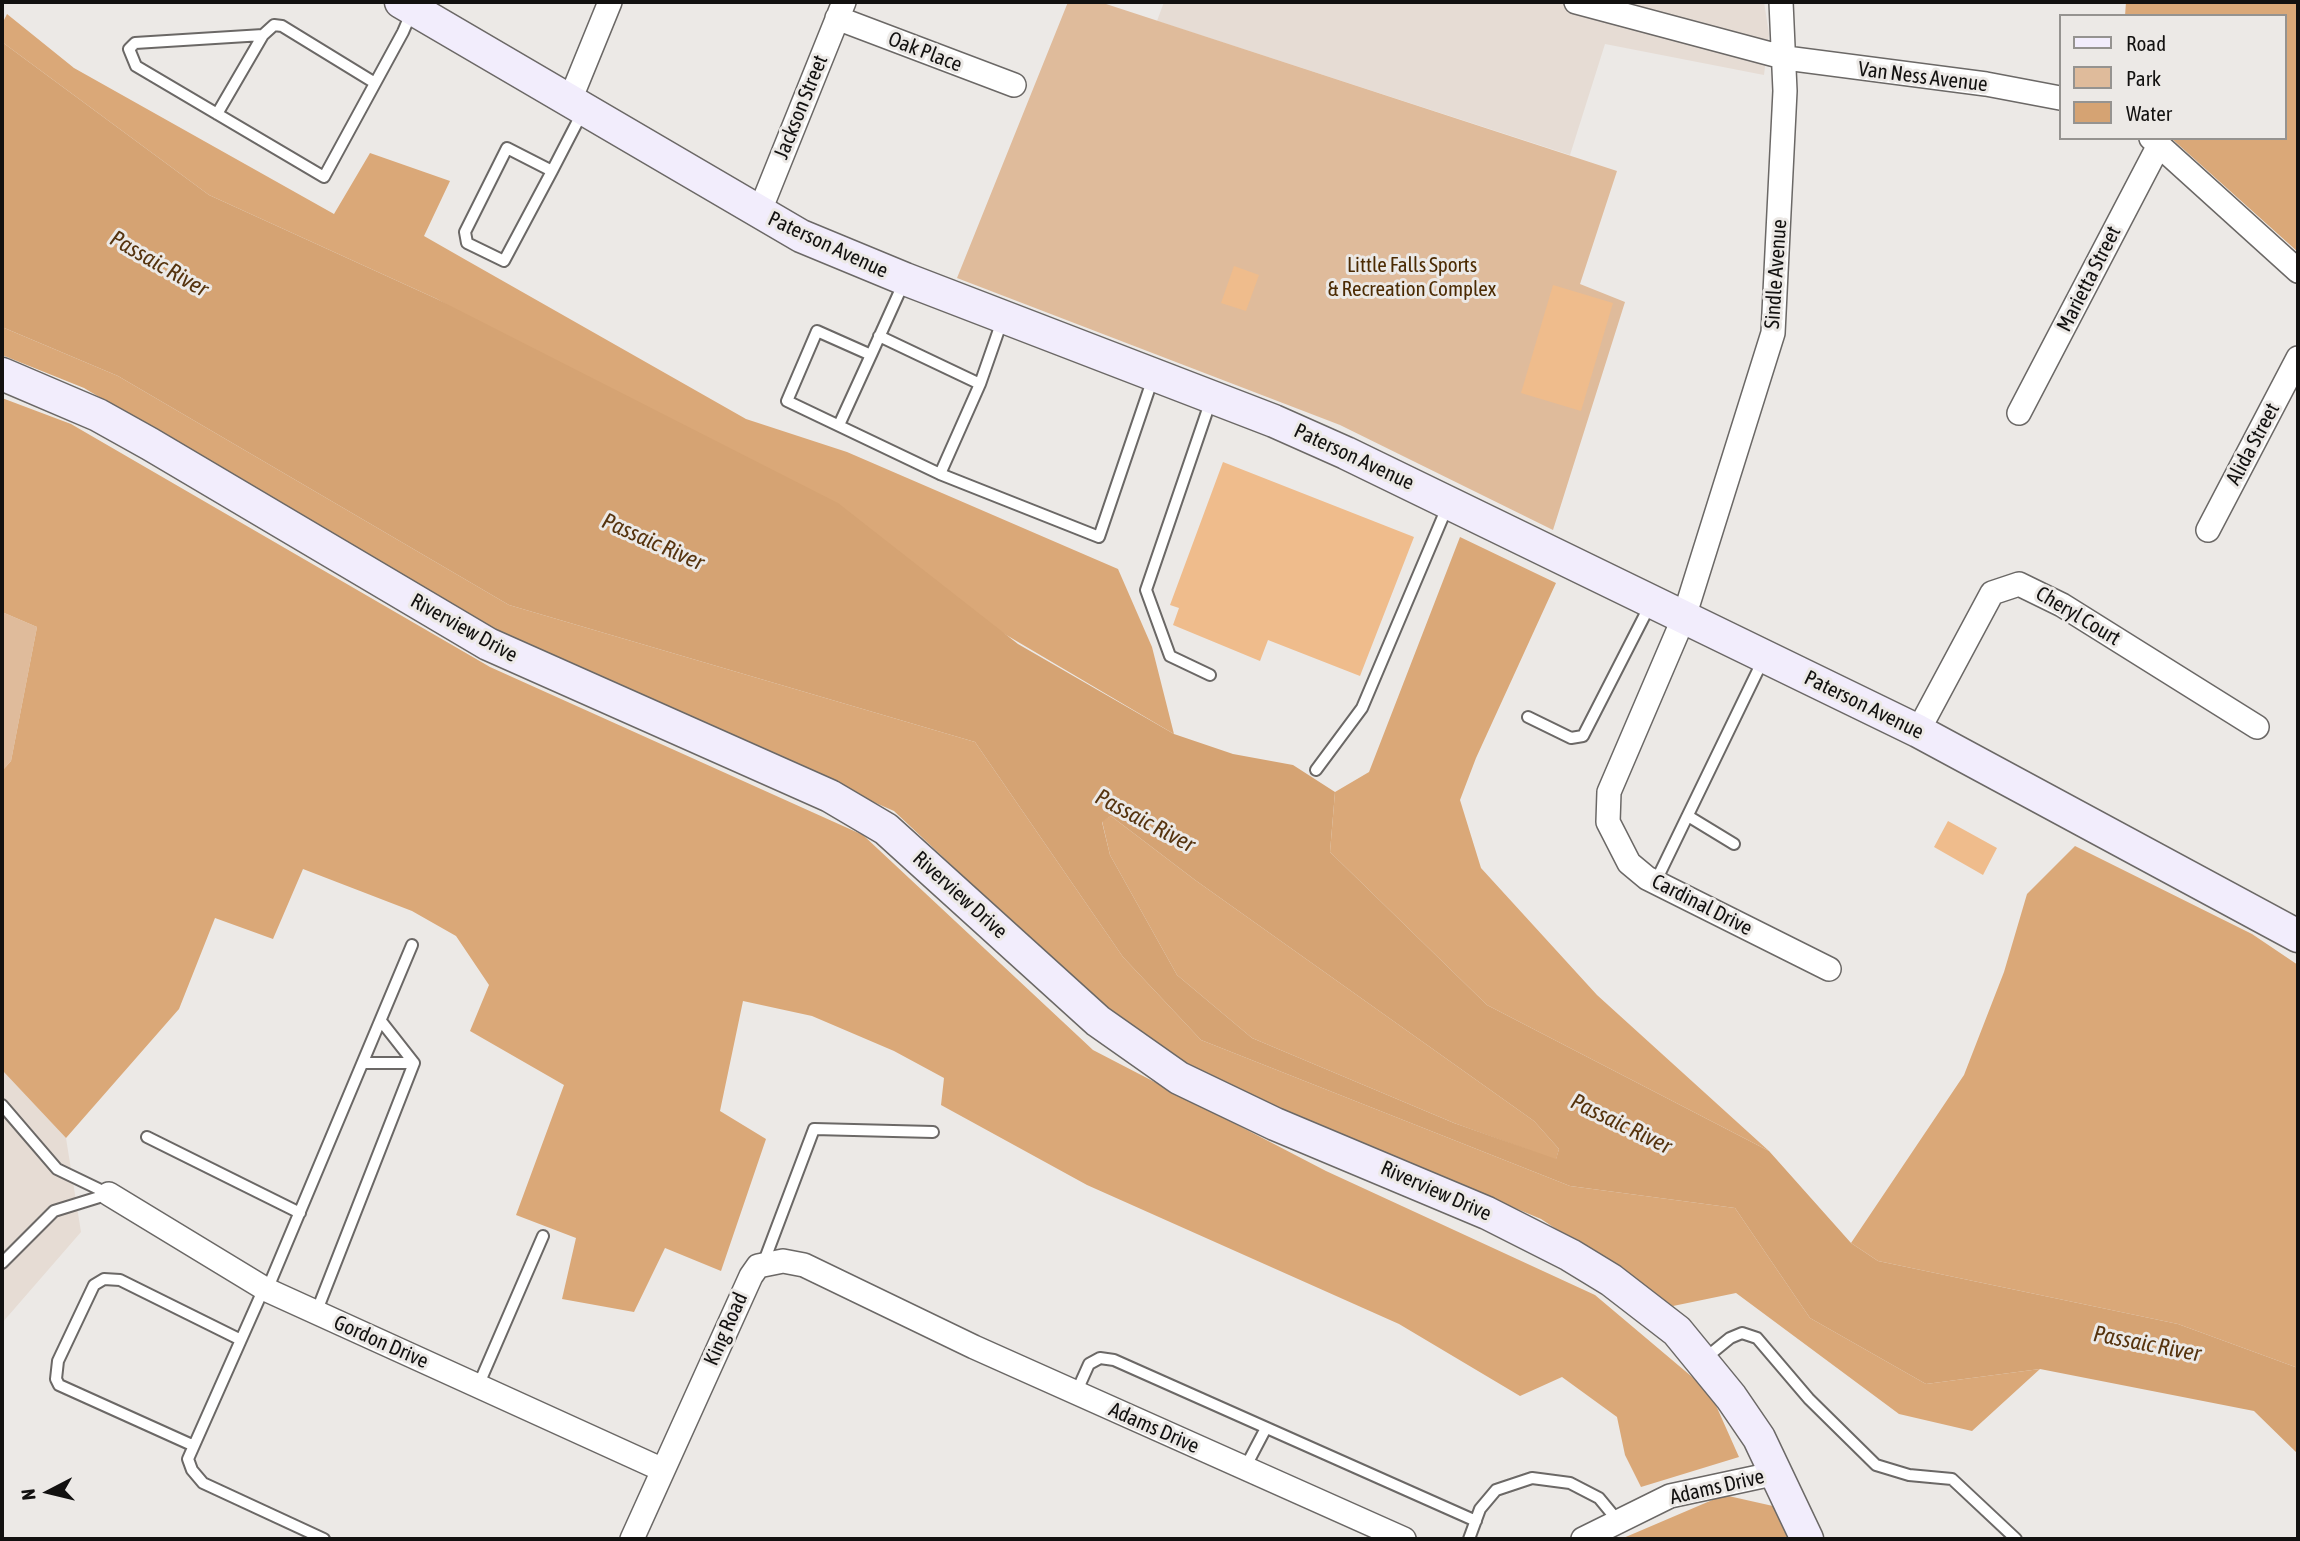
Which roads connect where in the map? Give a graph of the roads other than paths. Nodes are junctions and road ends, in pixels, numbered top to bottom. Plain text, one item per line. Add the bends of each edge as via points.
1 (610, 2) edge
2 (1576, 2) edge
3 (1780, 2) edge
4 (407, 5) edge
5 (840, 10) edge
6 (263, 35) junction
7 (1786, 58) junction
8 (375, 83) junction
9 (1014, 85) dead end
10 (2058, 98) edge
11 (577, 104) junction
12 (217, 114) junction
13 (2155, 142) edge
14 (552, 171) junction
15 (758, 213) junction
16 (2298, 271) edge
17 (905, 279) junction
18 (1004, 317) junction
19 (879, 336) junction
20 (872, 355) junction
21 (2298, 359) edge
22 (2, 374) edge
23 (1154, 375) junction
24 (980, 384) junction
25 (1212, 397) junction
26 (2020, 413) dead end
27 (839, 425) junction
28 (940, 474) junction
29 (1450, 502) junction
30 (2208, 530) dead end
31 (1651, 602) junction
32 (1684, 617) junction
33 (1765, 657) junction
34 (1210, 675) dead end
35 (1528, 718) dead end
36 (2257, 727) dead end
37 (1919, 731) junction
38 (1316, 770) dead end
39 (1688, 816) junction
40 (1734, 844) dead end
41 (1656, 883) junction
42 (2298, 936) edge
43 (412, 945) dead end
44 (1829, 969) dead end
45 (381, 1021) junction
46 (364, 1063) junction
47 (414, 1063) junction
48 (2, 1105) edge
49 (933, 1132) dead end
50 (147, 1137) dead end
51 (109, 1194) junction
52 (300, 1213) junction
53 (543, 1236) dead end
54 (2, 1263) edge
55 (763, 1264) junction
56 (265, 1289) junction
57 (316, 1313) junction
58 (239, 1339) junction
59 (1703, 1360) junction
60 (478, 1386) junction
61 (1076, 1392) junction
62 (1266, 1428) junction
63 (192, 1445) junction
64 (1245, 1468) junction
65 (663, 1470) junction
66 (1777, 1473) junction
67 (1476, 1521) junction
68 (1618, 1521) junction
69 (324, 1539) edge
70 (632, 1539) edge
71 (1404, 1539) edge
72 (1469, 1539) edge
73 (1583, 1539) edge
74 (1807, 1539) edge
75 (2016, 1539) edge

1 - 11 street
2 - 7 street, Van Ness Avenue
3 - 7 street, Sindle Avenue
4 - 8 lane
4 - 11 street, Paterson Avenue
5 - 9 street, Oak Place
5 - 15 street, Jackson Street
6 - 8 lane via 274,25 282,26
6 - 12 lane
6 - 12 lane via 135,43 129,49 136,66
7 - 10 street, Van Ness Avenue
7 - 32 street, Sindle Avenue via 1773,333
8 - 12 lane via 324,177
11 - 14 lane
11 - 15 street, Paterson Avenue
13 - 16 street
13 - 26 street, Marietta Street
14 - 14 lane via 504,261 467,243 465,232 507,148
15 - 17 street, Paterson Avenue
17 - 18 street, Paterson Avenue
17 - 19 lane
18 - 23 street, Paterson Avenue
18 - 24 lane
19 - 20 lane
19 - 24 lane
20 - 27 lane
20 - 27 lane via 817,331 787,401
21 - 30 street, Alida Street
22 - 59 street, Riverview Drive via 109,421 488,643 862,814 937,872 1098,1021 1179,1078 1275,1124 1487,1213 1570,1255 1642,1302
23 - 25 street, Paterson Avenue
23 - 28 lane via 1099,537
24 - 28 lane
25 - 29 street, Paterson Avenue
25 - 34 lane via 1146,590 1170,656
27 - 28 lane
29 - 31 street, Paterson Avenue
29 - 38 lane via 1362,708
31 - 32 street, Paterson Avenue
31 - 35 lane via 1583,737 1571,738
32 - 33 street, Paterson Avenue
32 - 41 street, Cardinal Drive via 1609,792 1608,822 1619,846 1629,863
33 - 37 street, Paterson Avenue
33 - 39 lane
36 - 37 street, Cheryl Court via 2062,605 2019,584 1992,593
37 - 42 street, Paterson Avenue
39 - 40 lane
39 - 41 lane
41 - 44 street, Cardinal Drive
43 - 45 lane
45 - 46 lane
45 - 47 lane
46 - 47 lane
46 - 52 lane
47 - 57 lane
48 - 51 lane via 57,1169
49 - 55 lane via 814,1129
50 - 52 lane
51 - 54 lane via 54,1211
51 - 56 street, Gordon Drive
52 - 56 lane
53 - 60 lane
55 - 61 street, Adams Drive via 804,1265
55 - 65 street, King Road via 742,1292
56 - 57 street, Gordon Drive
56 - 58 lane
57 - 60 street, Gordon Drive
58 - 63 lane
58 - 63 lane via 120,1280 104,1279 94,1285 58,1361 59,1385
59 - 66 street, Riverview Drive via 1759,1438
59 - 75 lane via 1742,1333 1757,1338 1809,1399 1876,1465 1909,1475 1952,1479
60 - 65 street, Gordon Drive
61 - 62 lane via 1089,1364 1100,1358 1114,1360
61 - 64 street, Adams Drive
62 - 64 lane
62 - 67 lane
63 - 69 lane via 190,1464 203,1483
64 - 71 street, Adams Drive
65 - 70 street, King Road
66 - 68 street, Adams Drive via 1687,1491
66 - 74 street, Riverview Drive
67 - 68 lane via 1496,1490 1532,1478 1570,1483 1599,1498
67 - 72 lane
68 - 73 street, Adams Drive

